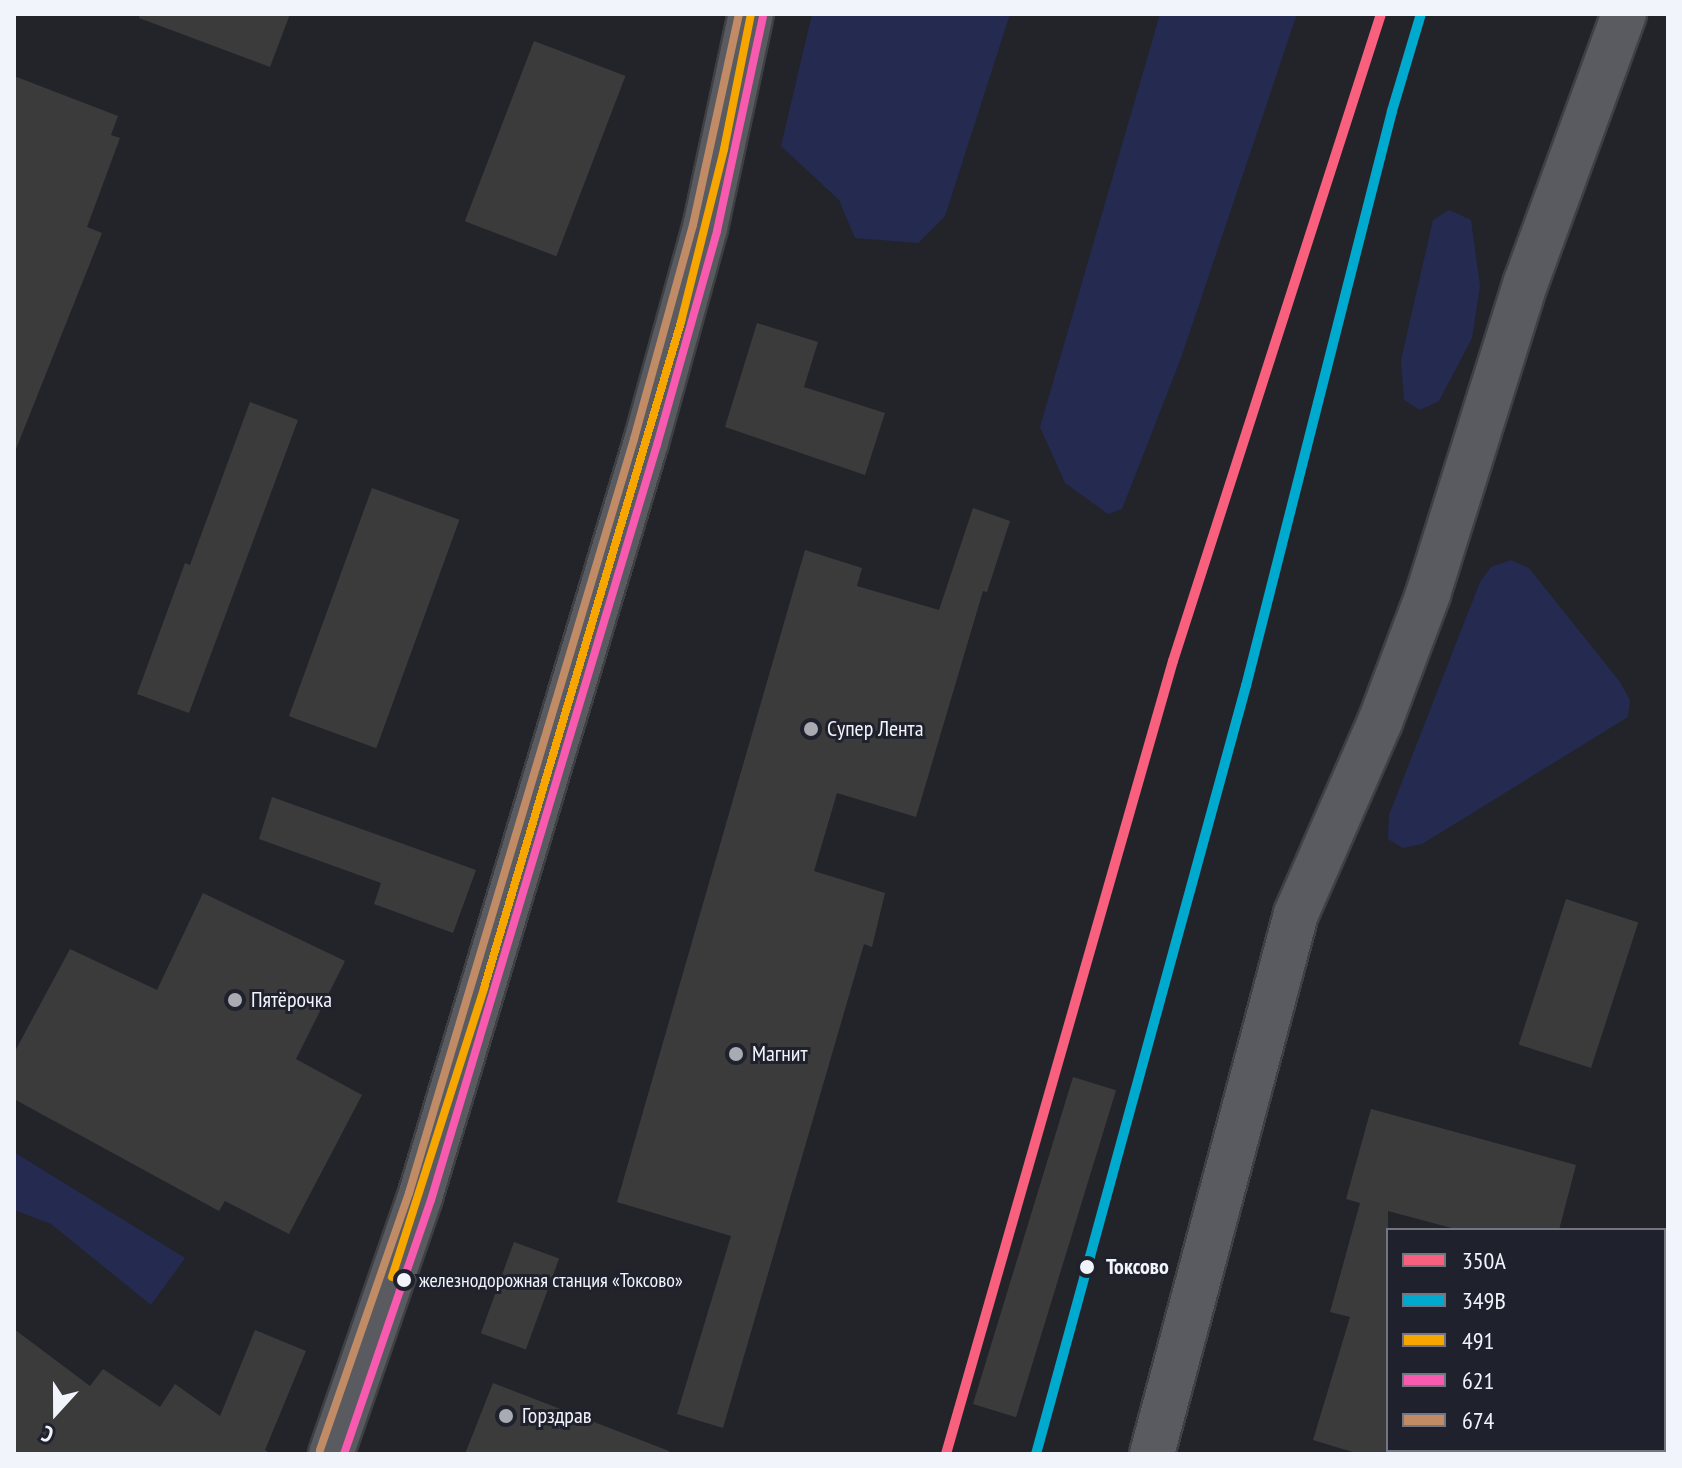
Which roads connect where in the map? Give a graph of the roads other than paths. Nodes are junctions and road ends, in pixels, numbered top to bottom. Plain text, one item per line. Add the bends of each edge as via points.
1 (751, 14) edge
2 (1624, 14) edge
3 (331, 1454) edge
4 (1152, 1454) edge

1 - 3 street via 705,228 646,442 420,1197
2 - 4 street via 1526,282 1428,594 1380,722 1296,914

